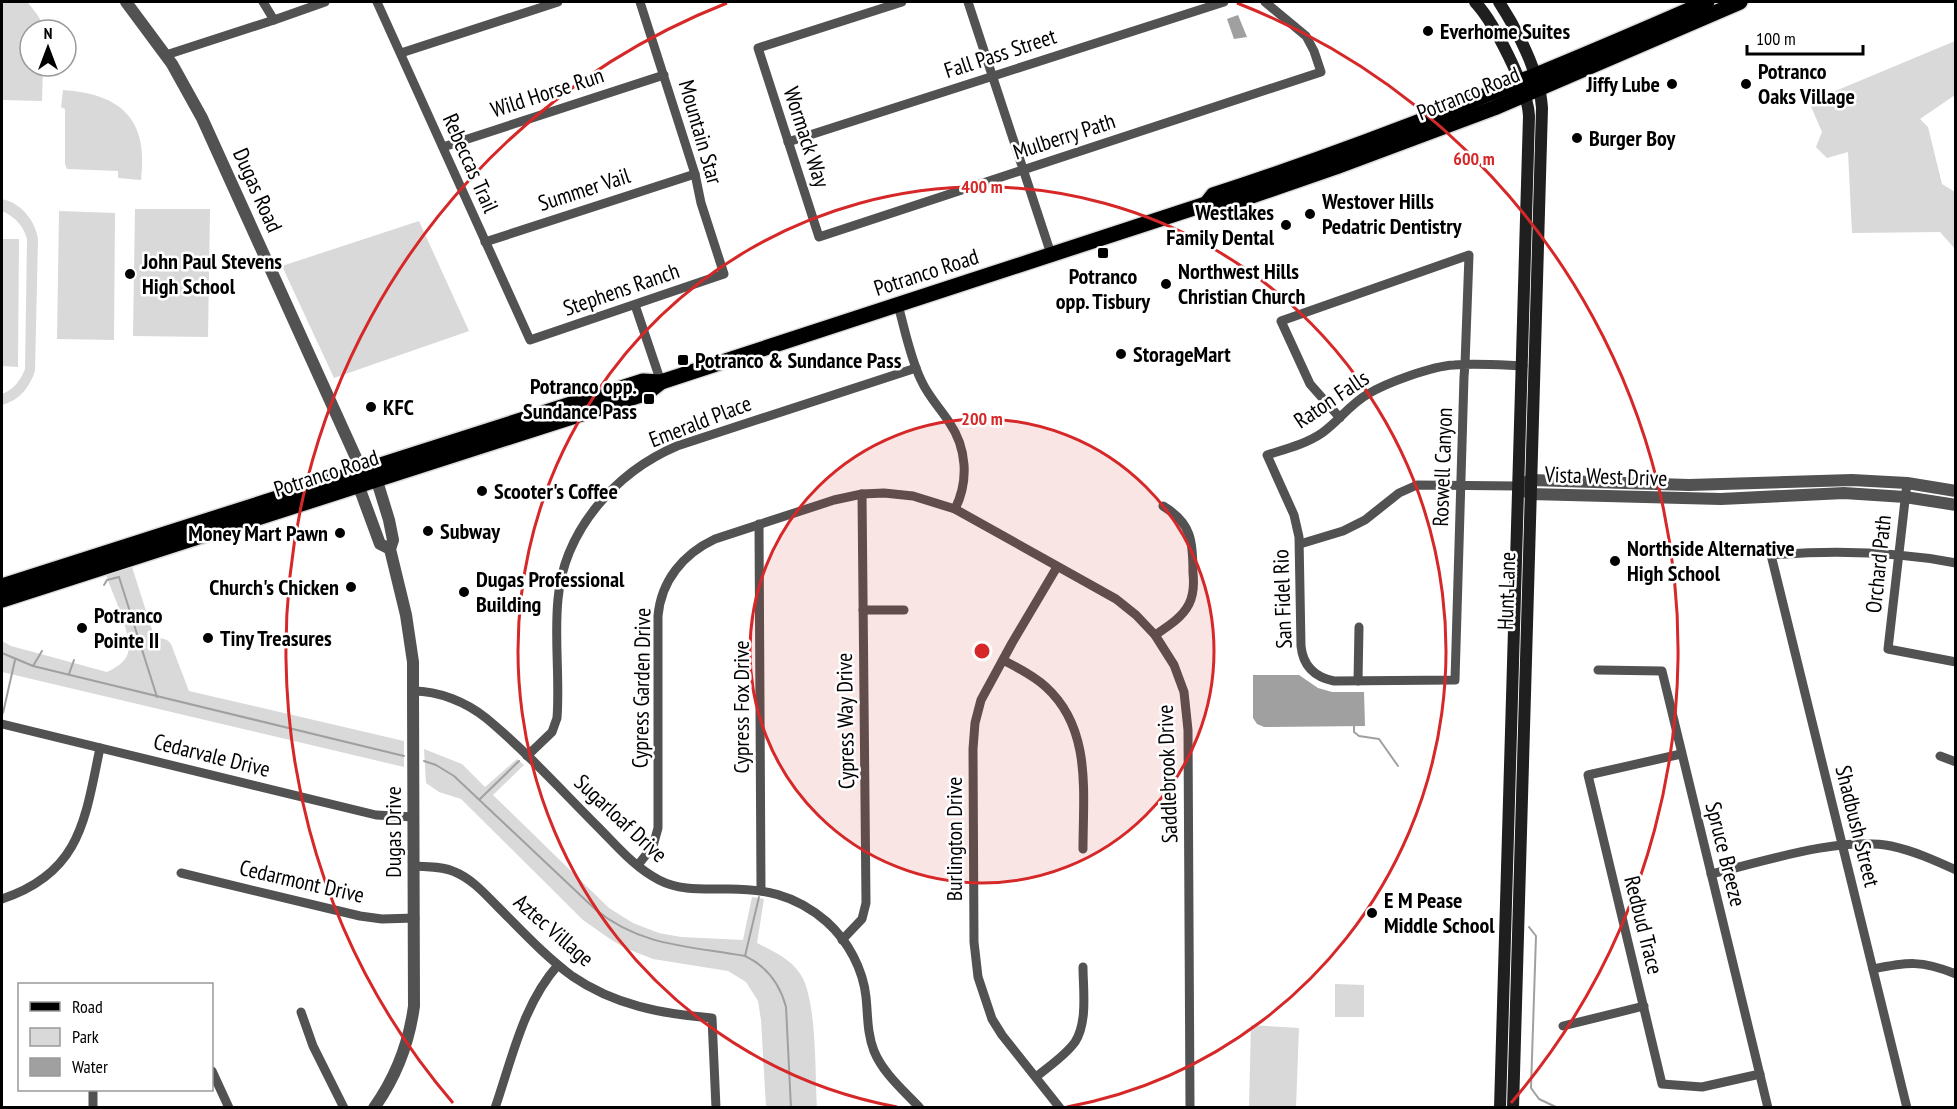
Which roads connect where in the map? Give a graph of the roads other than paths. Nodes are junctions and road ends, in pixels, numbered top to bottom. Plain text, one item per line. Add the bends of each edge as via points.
1 (126, 2) edge
2 (263, 2) edge
3 (325, 2) edge
4 (377, 2) edge
5 (558, 2) edge
6 (640, 2) edge
7 (902, 2) edge
8 (969, 2) edge
9 (1224, 2) edge
10 (1266, 2) edge
11 (1475, 2) edge
12 (1499, 2) edge
13 (1707, 2) edge
14 (1724, 2) edge
15 (1740, 2) edge
16 (274, 20) junction
17 (1665, 35) junction
18 (400, 53) junction
19 (166, 55) junction
20 (664, 75) junction
21 (992, 76) junction
22 (1537, 82) junction
23 (1521, 89) junction
24 (1392, 133) junction
25 (1410, 133) junction
26 (788, 142) junction
27 (443, 147) junction
28 (1320, 159) junction
29 (1336, 168) junction
30 (1023, 170) junction
31 (696, 174) junction
32 (1527, 193) junction
33 (1242, 200) junction
34 (1206, 204) junction
35 (819, 237) joint
36 (485, 242) junction
37 (1538, 250) junction
38 (1051, 255) junction
39 (724, 274) joint
40 (635, 305) junction
41 (898, 305) junction
42 (530, 340) joint
43 (1465, 364) junction
44 (1522, 366) junction
45 (916, 368) junction
46 (661, 382) junction
47 (1340, 418) junction
48 (1267, 455) joint
49 (361, 479) junction
50 (1531, 480) junction
51 (377, 481) junction
52 (1566, 481) junction
53 (1907, 483) junction
54 (1461, 485) junction
55 (1721, 485) junction
56 (1518, 486) junction
57 (1956, 491) edge
58 (862, 494) junction
59 (1530, 494) junction
60 (1566, 495) junction
61 (1905, 497) junction
62 (1721, 500) junction
63 (1956, 505) edge
64 (1163, 506) dead end
65 (955, 509) junction
66 (759, 524) junction
67 (1299, 544) junction
68 (390, 549) junction
69 (1899, 554) junction
70 (1956, 563) edge
71 (1057, 567) junction
72 (2, 586) edge
73 (2, 600) edge
74 (1520, 609) junction
75 (863, 610) junction
76 (904, 610) dead end
77 (1359, 627) dead end
78 (1155, 635) junction
79 (1003, 660) junction
80 (1956, 662) edge
81 (1598, 670) dead end
82 (1455, 680) joint
83 (1358, 681) junction
84 (413, 691) junction
85 (2, 724) edge
86 (100, 748) junction
87 (1682, 754) junction
88 (527, 756) junction
89 (1940, 756) dead end
90 (1956, 762) edge
91 (414, 817) junction
92 (1843, 845) junction
93 (1083, 849) dead end
94 (639, 865) junction
95 (414, 866) junction
96 (1956, 870) edge
97 (181, 873) dead end
98 (1711, 874) junction
99 (762, 890) junction
100 (2, 899) edge
101 (415, 918) junction
102 (842, 939) junction
103 (558, 965) junction
104 (1083, 967) dead end
105 (1873, 969) junction
106 (1956, 974) edge
107 (1510, 985) junction
108 (1644, 1006) junction
109 (301, 1012) dead end
110 (1563, 1026) dead end
111 (213, 1073) edge
112 (1760, 1074) junction
113 (1036, 1077) junction
114 (93, 1091) edge
115 (93, 1107) edge
116 (229, 1107) edge
117 (344, 1107) edge
118 (374, 1107) edge
119 (495, 1107) edge
120 (716, 1107) edge
121 (920, 1107) edge
122 (1060, 1107) edge
123 (1190, 1107) edge
124 (1500, 1107) edge
125 (1512, 1107) edge
126 (1768, 1107) edge
127 (1907, 1107) edge

1 - 19 street, Dugas Road
2 - 16 street
3 - 16 street
4 - 18 street, Rebeccas Trail
5 - 18 street
6 - 20 street, Mountain Star
7 - 26 street, Wormack Way via 758,48
8 - 21 street
9 - 21 street, Fall Pass Street
10 - 30 street, Mulberry Path via 1306,36 1321,72
11 - 23 main road, Hunt Lane via 1496,32
12 - 22 main road
13 - 22 main road, Potranco Road
14 - 17 main road via 1676,23
15 - 17 main road, Potranco Road
16 - 19 street
17 - 22 main road, Potranco Road
18 - 27 street, Rebeccas Trail
19 - 49 street, Dugas Road via 210,136
20 - 27 street, Wild Horse Run
20 - 31 street, Mountain Star
21 - 26 street, Fall Pass Street
21 - 30 street
22 - 23 main road, Potranco Road
22 - 37 main road, Hunt Lane via 1542,108
23 - 25 main road, Potranco Road
23 - 32 main road, Hunt Lane via 1529,116
24 - 25 main road, Potranco Road
24 - 28 main road, Potranco Road
24 - 29 main road via 1337,160
25 - 29 main road, Potranco Road
26 - 35 street, Wormack Way
27 - 36 street, Rebeccas Trail
28 - 33 main road via 1296,173 1244,191 1240,195
28 - 34 main road, Potranco Road via 1213,195
29 - 33 main road, Potranco Road
30 - 35 street, Mulberry Path
30 - 38 street
31 - 36 street, Summer Vail
31 - 39 street, Mountain Star via 701,203
32 - 37 main road via 1533,196 1533,245
32 - 44 main road, Hunt Lane
33 - 34 main road, Potranco Road via 1220,207
34 - 38 main road, Potranco Road
36 - 42 street, Rebeccas Trail
37 - 50 main road, Hunt Lane
38 - 41 main road, Potranco Road
39 - 40 street, Stephens Ranch
40 - 42 street, Stephens Ranch
40 - 46 street
41 - 45 street
41 - 46 main road, Potranco Road
43 - 44 street, Raton Falls
43 - 47 street, Raton Falls via 1440,367 1383,387 1357,400
43 - 47 street, Roswell Canyon via 1469,255 1281,321 1310,384
43 - 54 street, Roswell Canyon
44 - 56 main road, Hunt Lane
45 - 65 street via 927,392 955,430 962,449 964,482
45 - 88 street, Emerald Place via 677,446 646,462 617,484 585,524 565,568 558,609 557,718 552,732
46 - 49 main road, Potranco Road via 643,381
46 - 51 main road, Potranco Road via 647,393
47 - 48 street, Raton Falls via 1311,440
48 - 67 street, San Fidel Rio via 1294,515
49 - 51 main road, Potranco Road
49 - 68 street, Dugas Drive via 380,544
49 - 72 main road, Potranco Road
49 - 73 main road, Potranco Road
50 - 52 street, Vista West Drive
50 - 56 street, Vista West Drive
50 - 59 main road, Hunt Lane
51 - 68 street, Dugas Drive via 393,540
52 - 55 street, Vista West Drive
52 - 60 street
53 - 55 street, Vista West Drive via 1842,480
53 - 57 street, Vista West Drive
53 - 61 street, Orchard Path
54 - 56 street
54 - 67 street via 1411,487 1365,520
54 - 82 street, Roswell Canyon
55 - 62 street
56 - 59 street, Vista West Drive
56 - 74 main road, Hunt Lane
58 - 65 street, Saddlebrook Drive via 913,496
58 - 66 street, Cypress Garden Drive
58 - 75 street, Cypress Way Drive
59 - 60 street, Vista West Drive
59 - 74 main road, Hunt Lane
60 - 62 street, Vista West Drive
61 - 62 street, Vista West Drive via 1844,493
61 - 63 street, Vista West Drive
61 - 69 street, Orchard Path
64 - 78 street via 1180,518 1191,536 1194,588 1183,614
65 - 71 street, Saddlebrook Drive
66 - 94 street, Cypress Garden Drive via 714,539 695,550 676,569 663,594 657,624 659,823 652,846
66 - 99 street, Cypress Fox Drive
67 - 83 street, San Fidel Rio via 1303,661 1322,678
68 - 84 street, Dugas Drive via 409,629
69 - 70 street
69 - 80 street, Orchard Path via 1888,649
69 - 92 street, Shadbush Street via 1834,551 1771,555
71 - 78 street, Saddlebrook Drive via 1116,599
71 - 79 street, Burlington Drive
74 - 107 main road, Hunt Lane
75 - 76 street
75 - 102 street, Cypress Way Drive via 866,903 862,919
77 - 83 street
78 - 123 street, Saddlebrook Drive via 1178,675 1187,711
79 - 93 street via 1045,686 1072,723 1082,756
79 - 113 street, Burlington Drive via 981,700 973,732 975,960 993,1018 1007,1043
81 - 87 street, Spruce Breeze via 1662,671
82 - 83 street, San Fidel Rio
84 - 88 street, Sugarloaf Drive via 441,695 471,708
84 - 91 street, Dugas Drive
85 - 86 street, Cedarvale Drive
86 - 91 street, Cedarvale Drive via 376,814
86 - 100 street via 87,809 71,850 32,887
87 - 98 street, Spruce Breeze
87 - 108 street, Redbud Trace via 1587,775
88 - 94 street, Sugarloaf Drive
89 - 90 street
91 - 95 street, Dugas Drive
92 - 96 street via 1889,846 1917,852
92 - 98 street
92 - 105 street, Shadbush Street
94 - 99 street, Sugarloaf Drive via 656,879 683,888
95 - 101 street, Dugas Drive
95 - 103 street, Aztec Village via 447,869 473,883
97 - 101 street, Cedarmont Drive via 360,916
98 - 112 street, Spruce Breeze
99 - 102 street, Sugarloaf Drive via 807,907
101 - 118 street, Dugas Drive via 415,989 410,1027 394,1074
102 - 121 street, Sugarloaf Drive via 863,981 869,1033 879,1062
103 - 119 street via 531,1003
103 - 120 street, Aztec Village via 620,1001 670,1014 712,1018
104 - 113 street via 1079,1035
105 - 106 street via 1921,962
105 - 127 street, Shadbush Street
107 - 124 main road, Hunt Lane
107 - 125 main road, Hunt Lane
108 - 110 street
108 - 112 street, Redbud Trace via 1662,1084 1702,1087
109 - 117 street via 313,1046
111 - 116 street
112 - 126 street, Spruce Breeze
113 - 122 street, Burlington Drive
114 - 115 street

